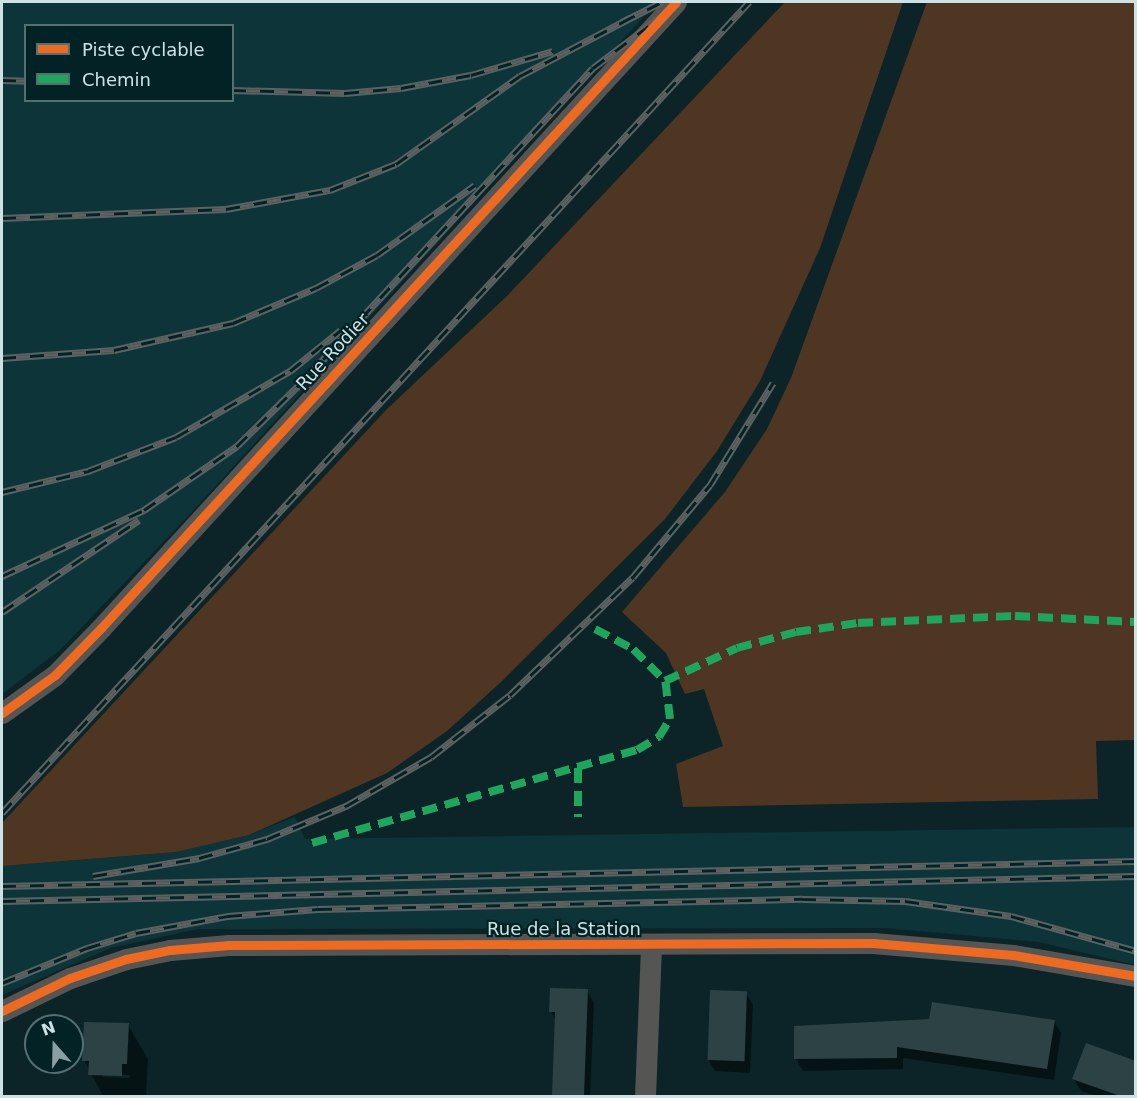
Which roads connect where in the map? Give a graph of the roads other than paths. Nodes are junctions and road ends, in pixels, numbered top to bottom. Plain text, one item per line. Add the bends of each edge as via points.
1 (676, 2) edge
2 (2, 713) edge
3 (651, 945) junction
4 (1136, 976) edge
5 (2, 1011) edge
6 (645, 1096) edge

1 - 2 street, Rue Rodier via 101,628 55,675
3 - 4 street, Rue de la Station via 920,946 1013,955
3 - 5 street, Rue de la Station via 200,946 102,966
3 - 6 street

